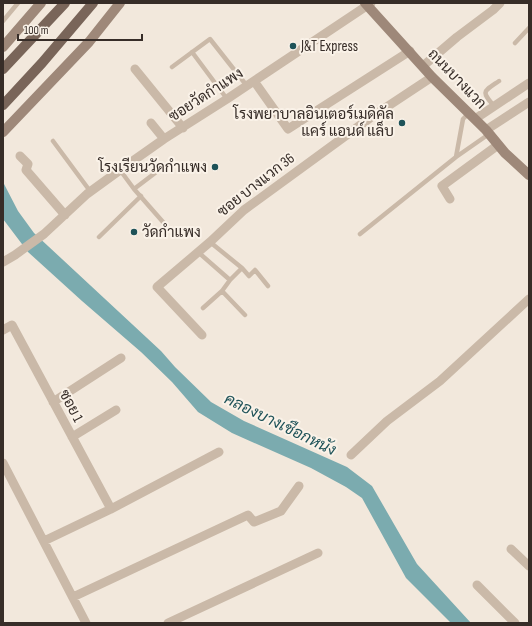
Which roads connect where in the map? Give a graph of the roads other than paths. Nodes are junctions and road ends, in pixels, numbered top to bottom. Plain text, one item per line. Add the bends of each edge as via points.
1 (18, 3) edge
2 (41, 3) edge
3 (93, 3) edge
4 (120, 3) edge
5 (500, 3) edge
6 (64, 4) edge
7 (368, 4) edge
8 (3, 21) edge
9 (529, 28) edge
10 (515, 43) dead end
11 (3, 47) edge
12 (410, 51) junction
13 (192, 52) junction
14 (423, 66) junction
15 (172, 68) dead end
16 (3, 69) edge
17 (135, 69) dead end
18 (432, 77) junction
19 (499, 81) dead end
20 (529, 83) edge
21 (251, 84) junction
22 (227, 99) junction
23 (529, 102) edge
24 (3, 106) edge
25 (494, 106) junction
26 (472, 116) junction
27 (151, 123) dead end
28 (183, 128) junction
29 (5, 129) edge
30 (487, 132) junction
31 (164, 139) junction
32 (53, 141) dead end
33 (498, 144) junction
34 (20, 156) dead end
35 (456, 157) junction
36 (120, 170) junction
37 (159, 170) dead end
38 (529, 175) edge
39 (134, 189) junction
40 (90, 191) junction
41 (141, 196) junction
42 (450, 199) dead end
43 (65, 215) junction
44 (163, 222) dead end
45 (360, 234) dead end
46 (99, 237) dead end
47 (210, 242) junction
48 (198, 252) junction
49 (3, 262) edge
50 (242, 268) junction
51 (230, 280) junction
52 (268, 286) dead end
53 (222, 291) junction
54 (529, 299) edge
55 (203, 308) dead end
56 (245, 315) dead end
57 (3, 330) edge
58 (202, 335) dead end
59 (121, 358) dead end
60 (53, 402) junction
61 (116, 410) dead end
62 (72, 437) junction
63 (219, 452) dead end
64 (351, 455) dead end
65 (3, 463) edge
66 (299, 486) dead end
67 (111, 509) junction
68 (44, 541) junction
69 (512, 549) dead end
70 (318, 553) dead end
71 (529, 566) edge
72 (477, 585) dead end
73 (73, 597) junction
74 (86, 623) edge
75 (168, 623) edge
76 (515, 623) edge

1 - 8 lane
2 - 11 main road
3 - 24 main road
4 - 29 main road via 69,68
5 - 14 street
6 - 16 main road
7 - 12 main road, ถนนบางแวก
7 - 21 street, ซอยวัดกำแพง
9 - 10 lane
12 - 14 main road, ถนนบางแวก
12 - 21 street via 288,129
13 - 15 lane
13 - 21 lane via 210,39
13 - 22 lane
14 - 18 main road, ถนนบางแวก
17 - 28 street
18 - 26 main road, ถนนบางแวก
18 - 47 street, ซอย บางแวก 36 via 298,170 233,219
19 - 25 lane via 485,92 485,96
20 - 25 street
21 - 22 street, ซอยวัดกำแพง
22 - 28 street, ซอยวัดกำแพง
23 - 30 street
25 - 26 street
26 - 30 main road, ถนนบางแวก
26 - 35 lane via 463,119
27 - 31 street
28 - 31 street, ซอยวัดกำแพง
30 - 33 main road, ถนนบางแวก
30 - 35 lane
31 - 36 street, ซอยวัดกำแพง
32 - 40 lane
33 - 38 main road, ถนนบางแวก
33 - 42 street via 442,186
34 - 43 street via 28,164 26,170
35 - 45 lane
36 - 39 lane
36 - 40 street, ซอยวัดกำแพง
37 - 39 lane
39 - 41 lane
40 - 43 street, ซอยวัดกำแพง
41 - 44 lane
41 - 46 lane
43 - 49 street, ซอยวัดกำแพง via 44,234
47 - 48 street, ซอย บางแวก 36
47 - 50 lane
48 - 51 lane
48 - 58 street, ซอย บางแวก 36 via 157,287
50 - 51 lane
50 - 52 lane via 249,276 255,270
51 - 53 lane
53 - 55 lane
53 - 56 lane
54 - 64 street via 440,381 387,421
57 - 60 street, ซอย 1 via 12,325
59 - 60 street
60 - 62 street, ซอย 1
61 - 62 street
62 - 67 street, ซอย 1
63 - 67 street
65 - 68 street
66 - 73 street via 281,511 254,522 248,515
67 - 68 street
68 - 73 street
69 - 71 street
70 - 75 street
72 - 76 street
73 - 74 street

